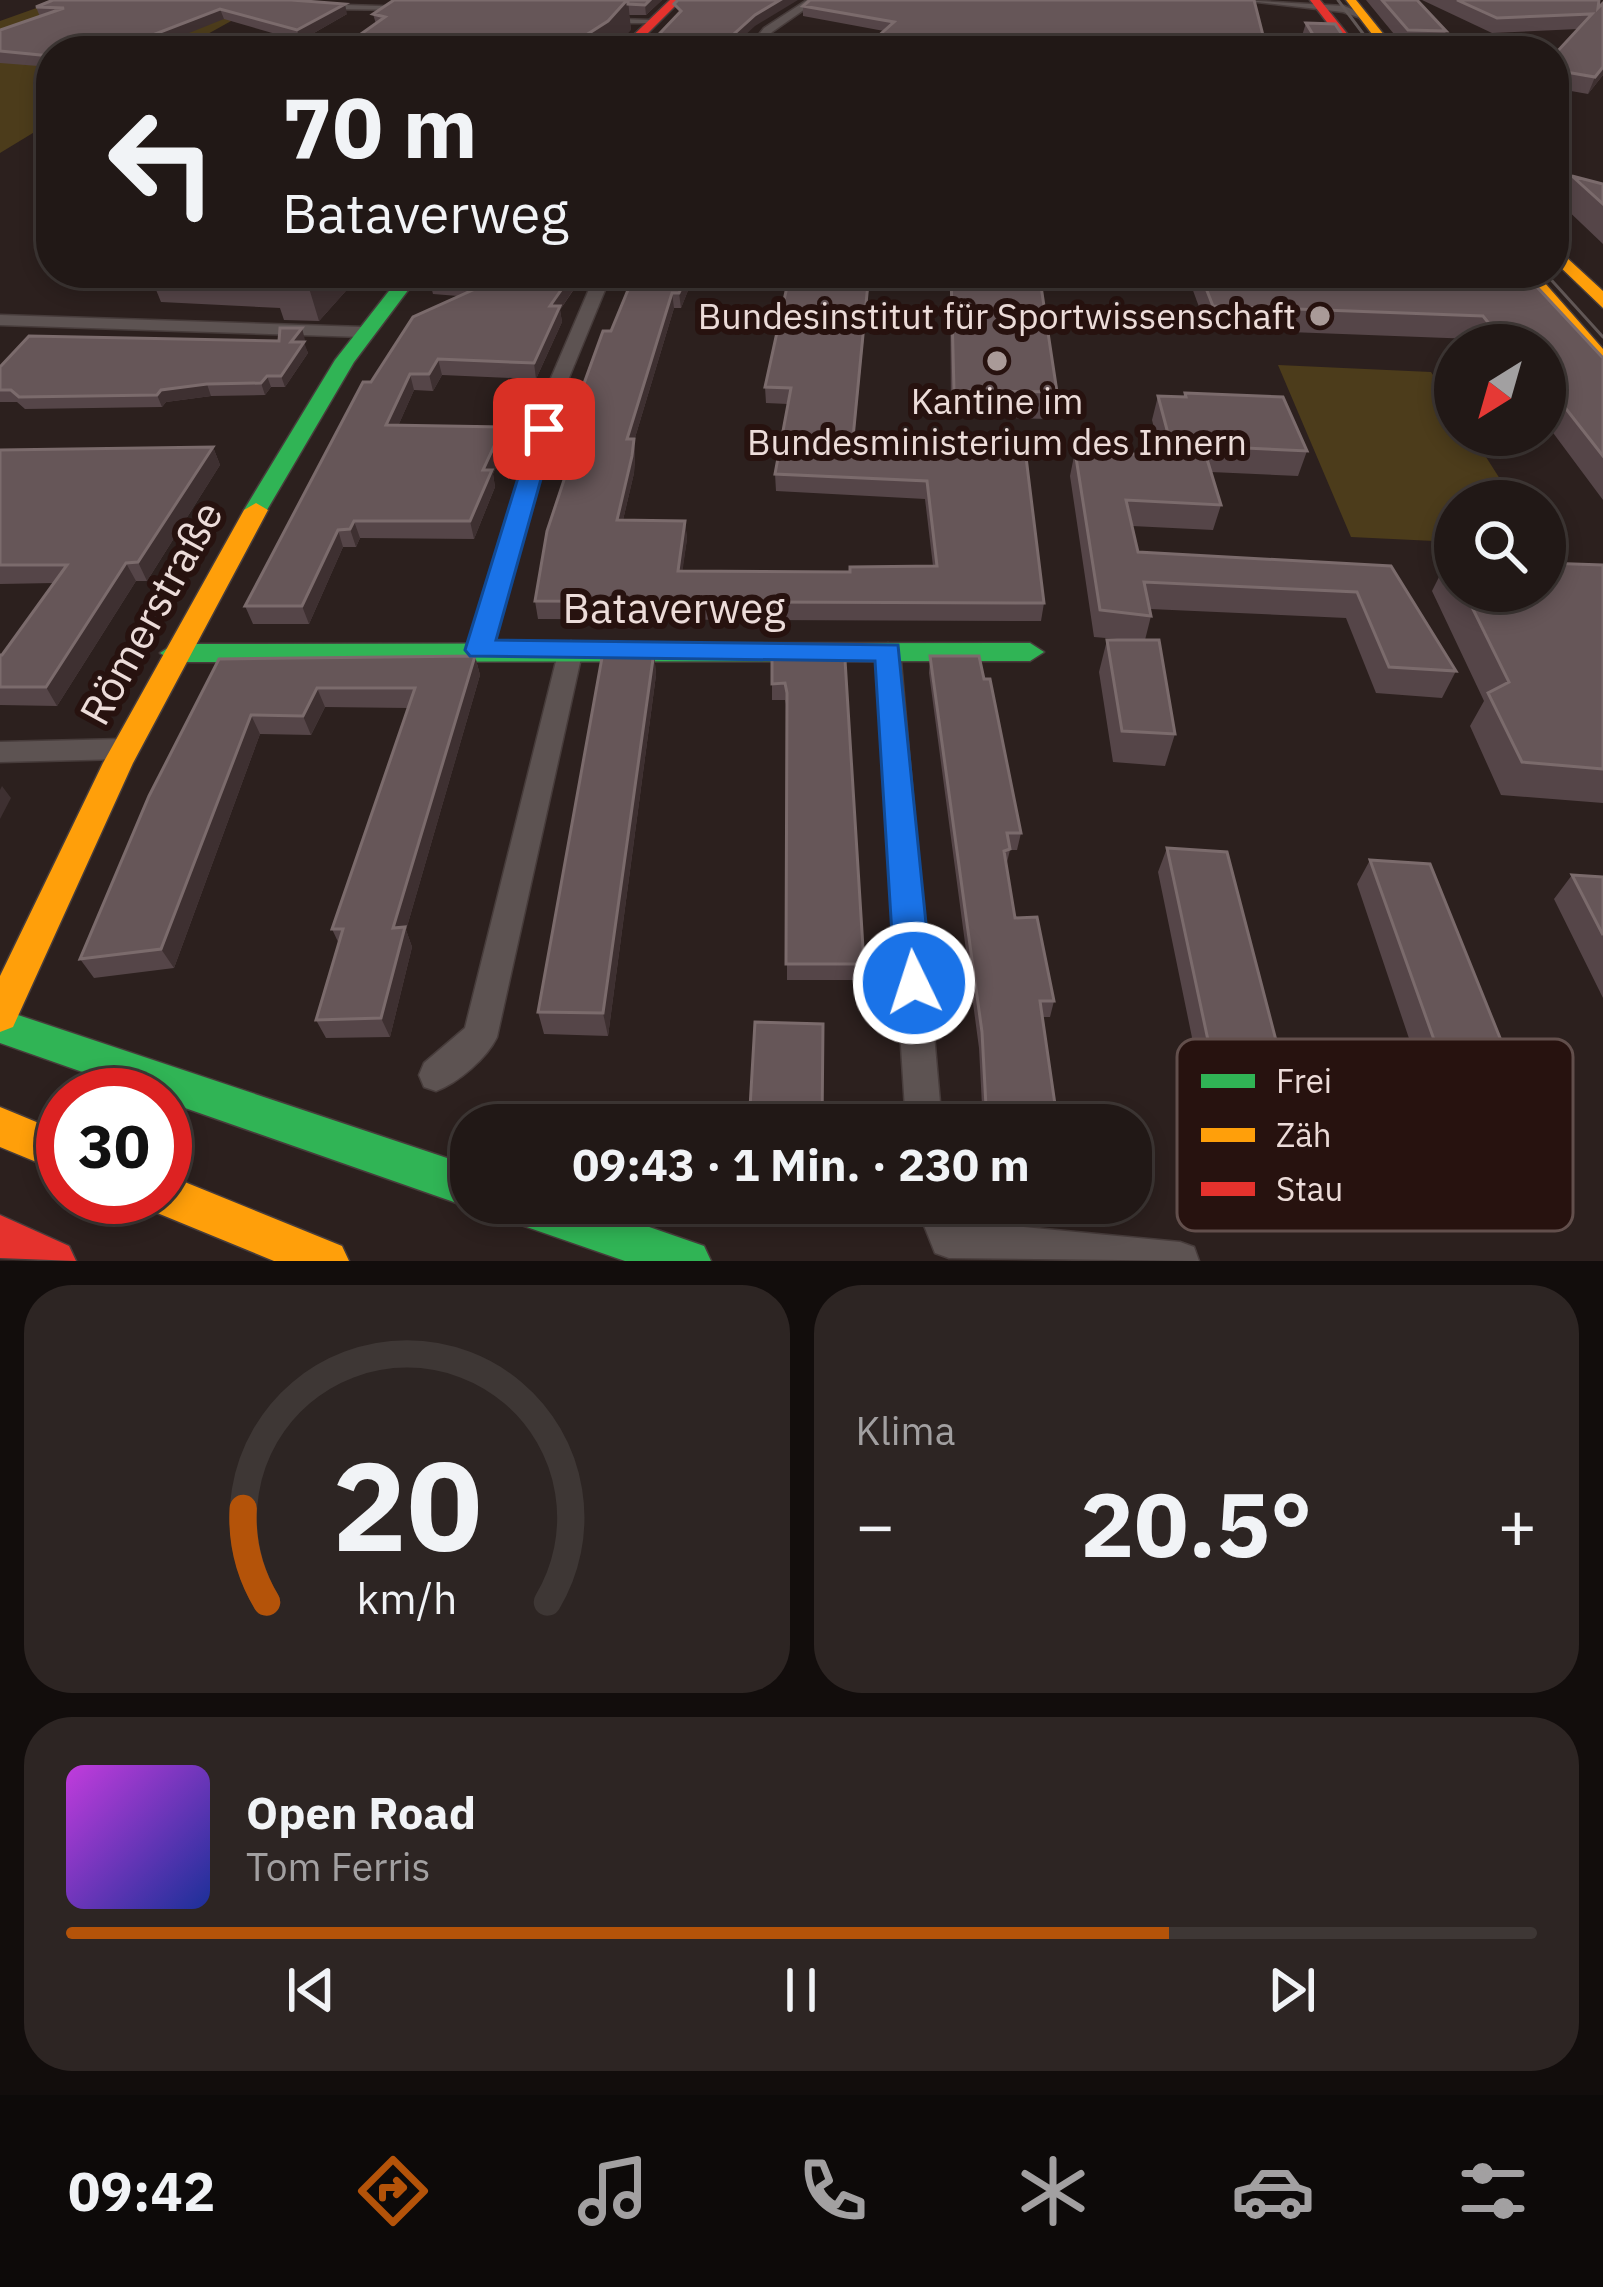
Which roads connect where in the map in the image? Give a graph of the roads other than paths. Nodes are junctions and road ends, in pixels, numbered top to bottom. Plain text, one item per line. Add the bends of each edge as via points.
1 (676, 0) edge
2 (813, 0) edge
3 (1245, 0) edge
4 (301, 5) edge
5 (1339, 7) edge
6 (436, 11) edge
7 (586, 19) edge
8 (649, 22) junction
9 (636, 36) edge
10 (763, 36) edge
11 (1350, 36) edge
12 (1373, 36) edge
13 (1569, 267) edge
14 (400, 288) edge
15 (598, 288) edge
16 (1539, 288) edge
17 (1603, 302) edge
18 (0, 320) edge
19 (364, 332) junction
20 (1603, 361) edge
21 (479, 650) junction
22 (571, 650) junction
23 (888, 651) junction
24 (1030, 652) dead end
25 (173, 653) junction
26 (123, 749) junction
27 (0, 752) edge
28 (0, 1016) edge
29 (0, 1026) edge
30 (436, 1075) dead end
31 (922, 1104) edge
32 (0, 1127) edge
33 (36, 1142) edge
34 (450, 1180) edge
35 (192, 1206) edge
36 (578, 1224) edge
37 (943, 1224) edge
38 (0, 1236) edge
39 (54, 1261) edge
40 (326, 1261) edge
41 (688, 1261) edge
42 (1180, 1261) edge

1 - 8 main road
2 - 10 street
3 - 5 street
4 - 6 street
5 - 11 main road
5 - 12 main road
7 - 8 street
8 - 9 main road
13 - 17 main road
14 - 19 main road, Römerstraße
15 - 21 street via 556,385
16 - 20 main road
18 - 19 street
19 - 25 main road, Römerstraße
21 - 22 main road, Bataverweg
21 - 25 main road, Bataverweg
22 - 23 main road, Bataverweg
22 - 30 street via 480,1037
23 - 24 main road, Bataverweg
23 - 31 street
25 - 26 main road, Römerstraße
26 - 27 street
26 - 28 main road, Römerstraße
29 - 34 main road
32 - 33 main road
35 - 40 main road
36 - 41 main road
37 - 42 street via 949,1239
38 - 39 main road

